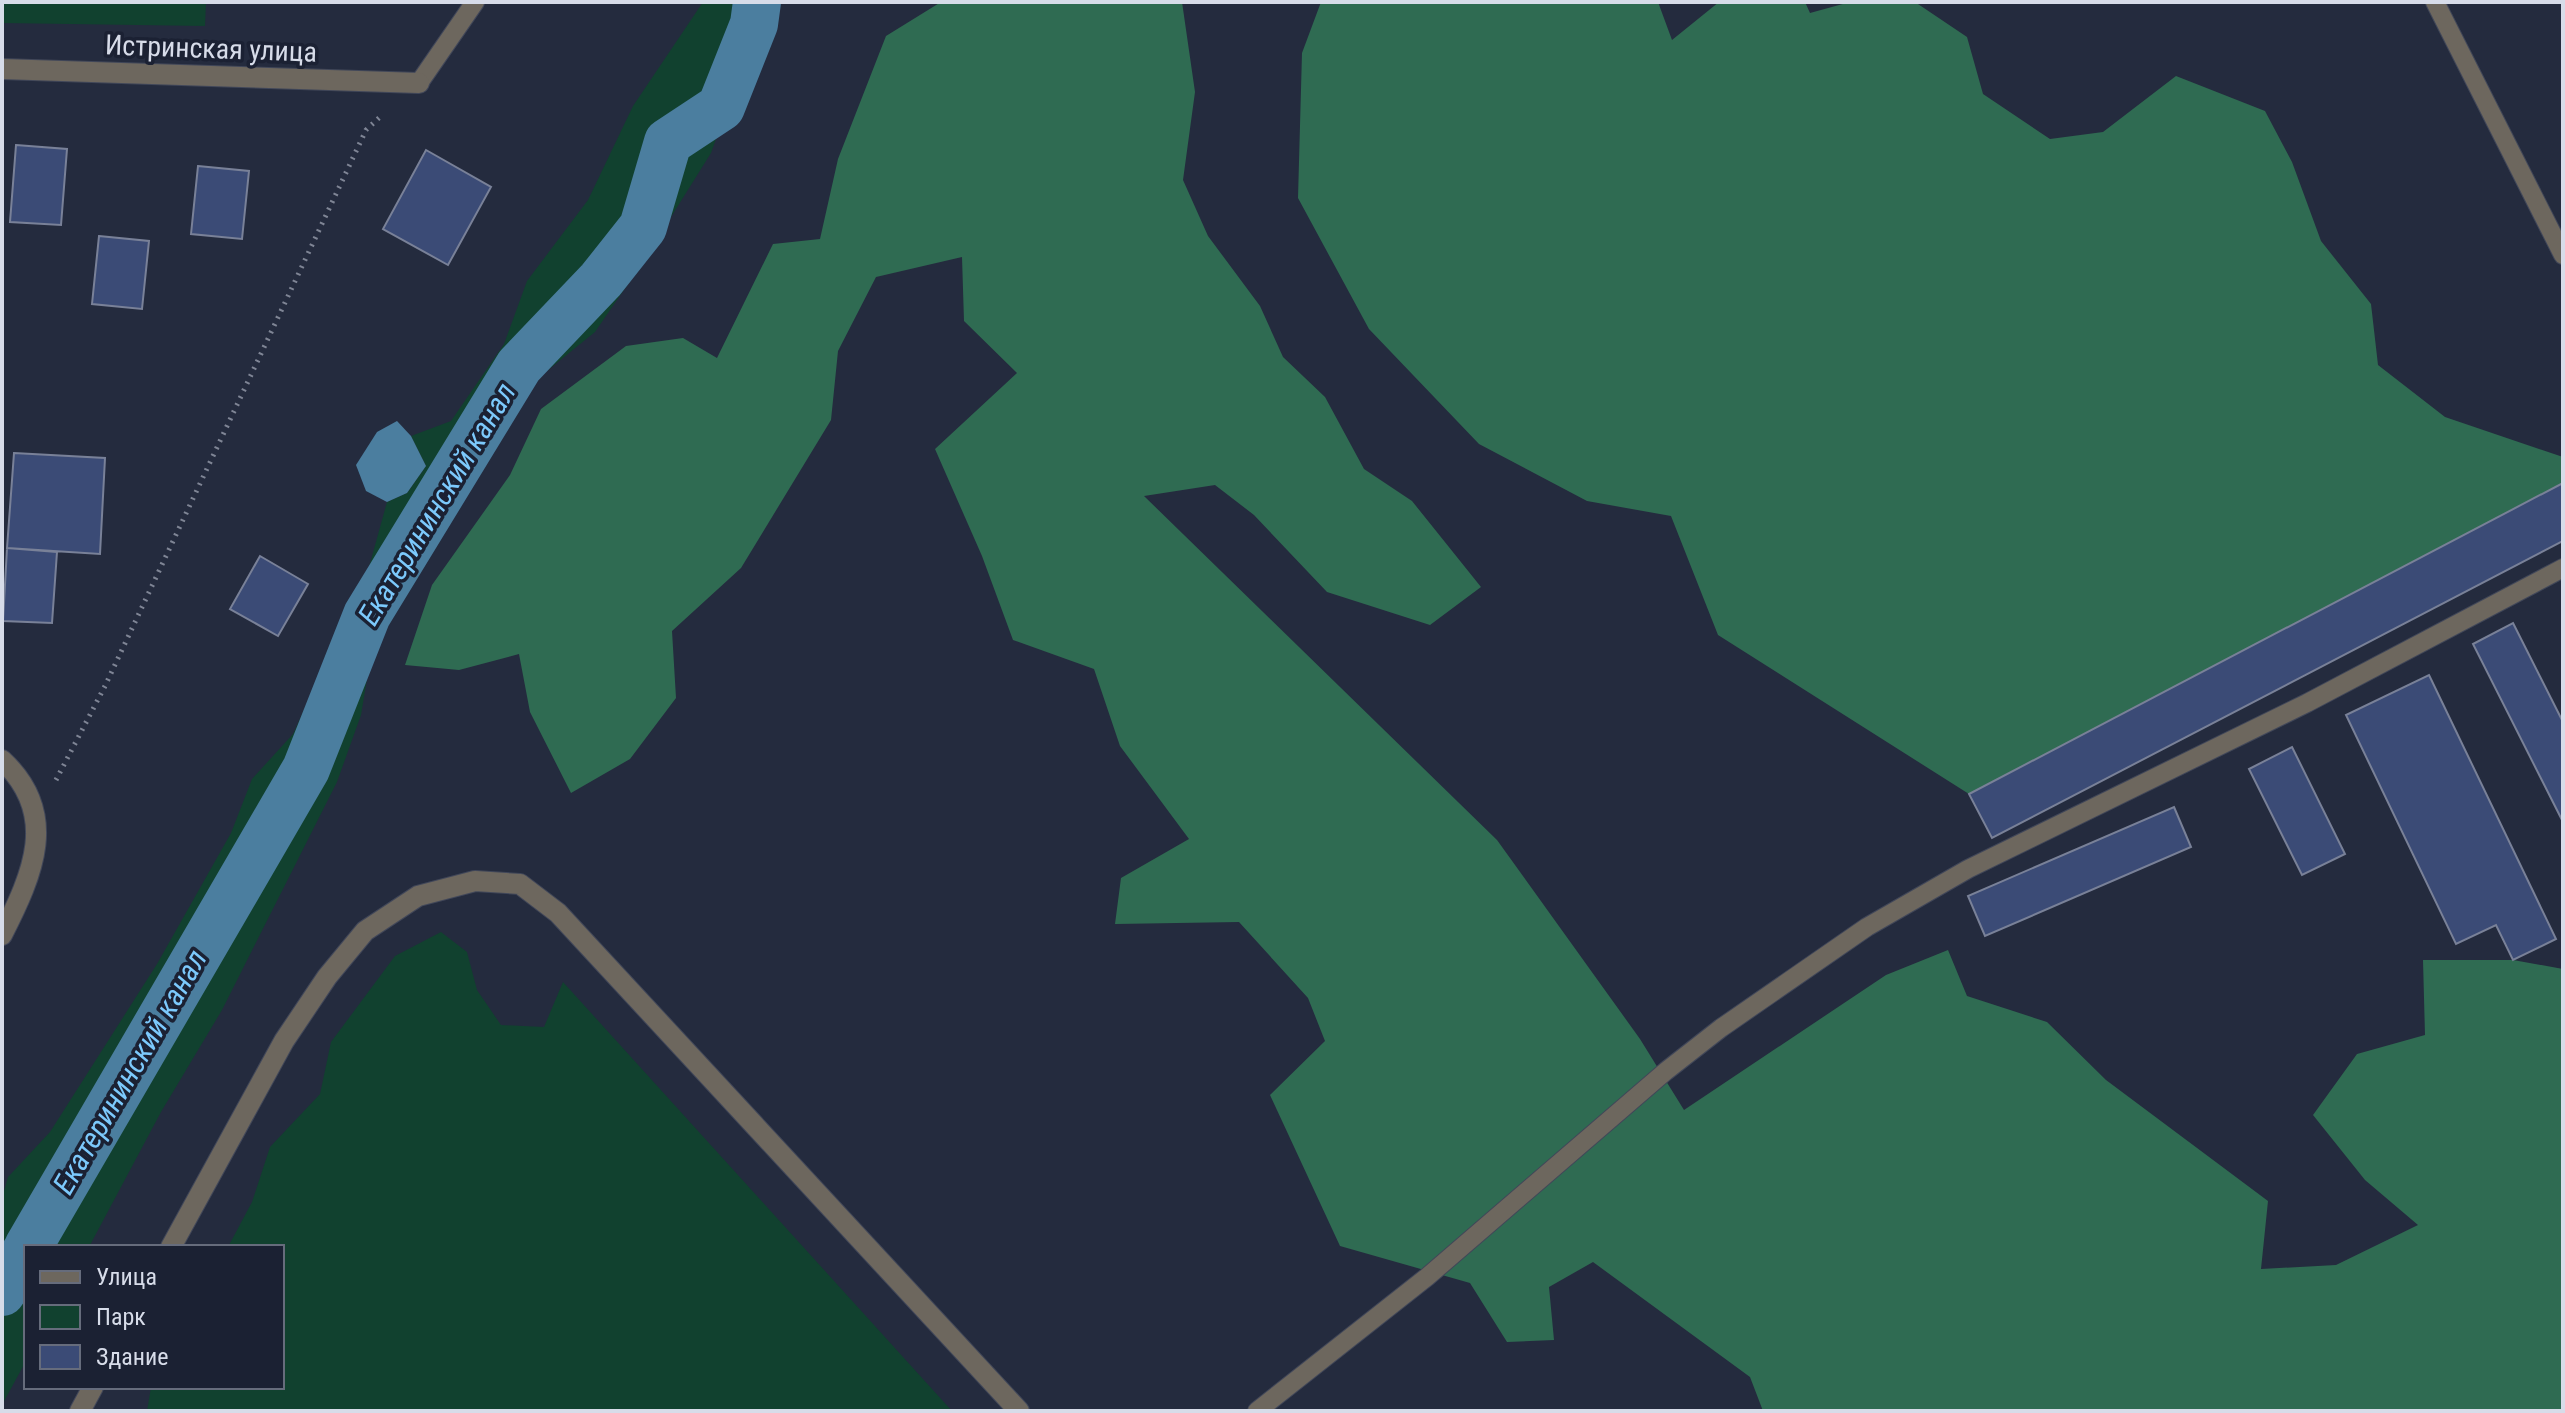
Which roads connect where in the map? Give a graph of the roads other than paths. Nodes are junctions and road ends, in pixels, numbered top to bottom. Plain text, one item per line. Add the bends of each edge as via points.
1 (475, 2) edge
2 (2435, 2) edge
3 (2, 69) edge
4 (419, 83) joint
5 (2563, 255) edge
6 (2563, 568) edge
7 (2, 760) edge
8 (2, 935) edge
9 (172, 1245) edge
10 (92, 1389) edge
11 (80, 1411) edge
12 (1019, 1411) edge
13 (1257, 1411) edge

1 - 4 lane
2 - 5 lane
3 - 4 street, Истринская улица
6 - 13 lane via 2307,703 1968,869 1867,927 1666,1071 1427,1277
7 - 8 street via 30,794 37,816 37,842 23,894
9 - 12 street via 284,1041 365,931 418,896 475,881 520,884 558,913
10 - 11 street

